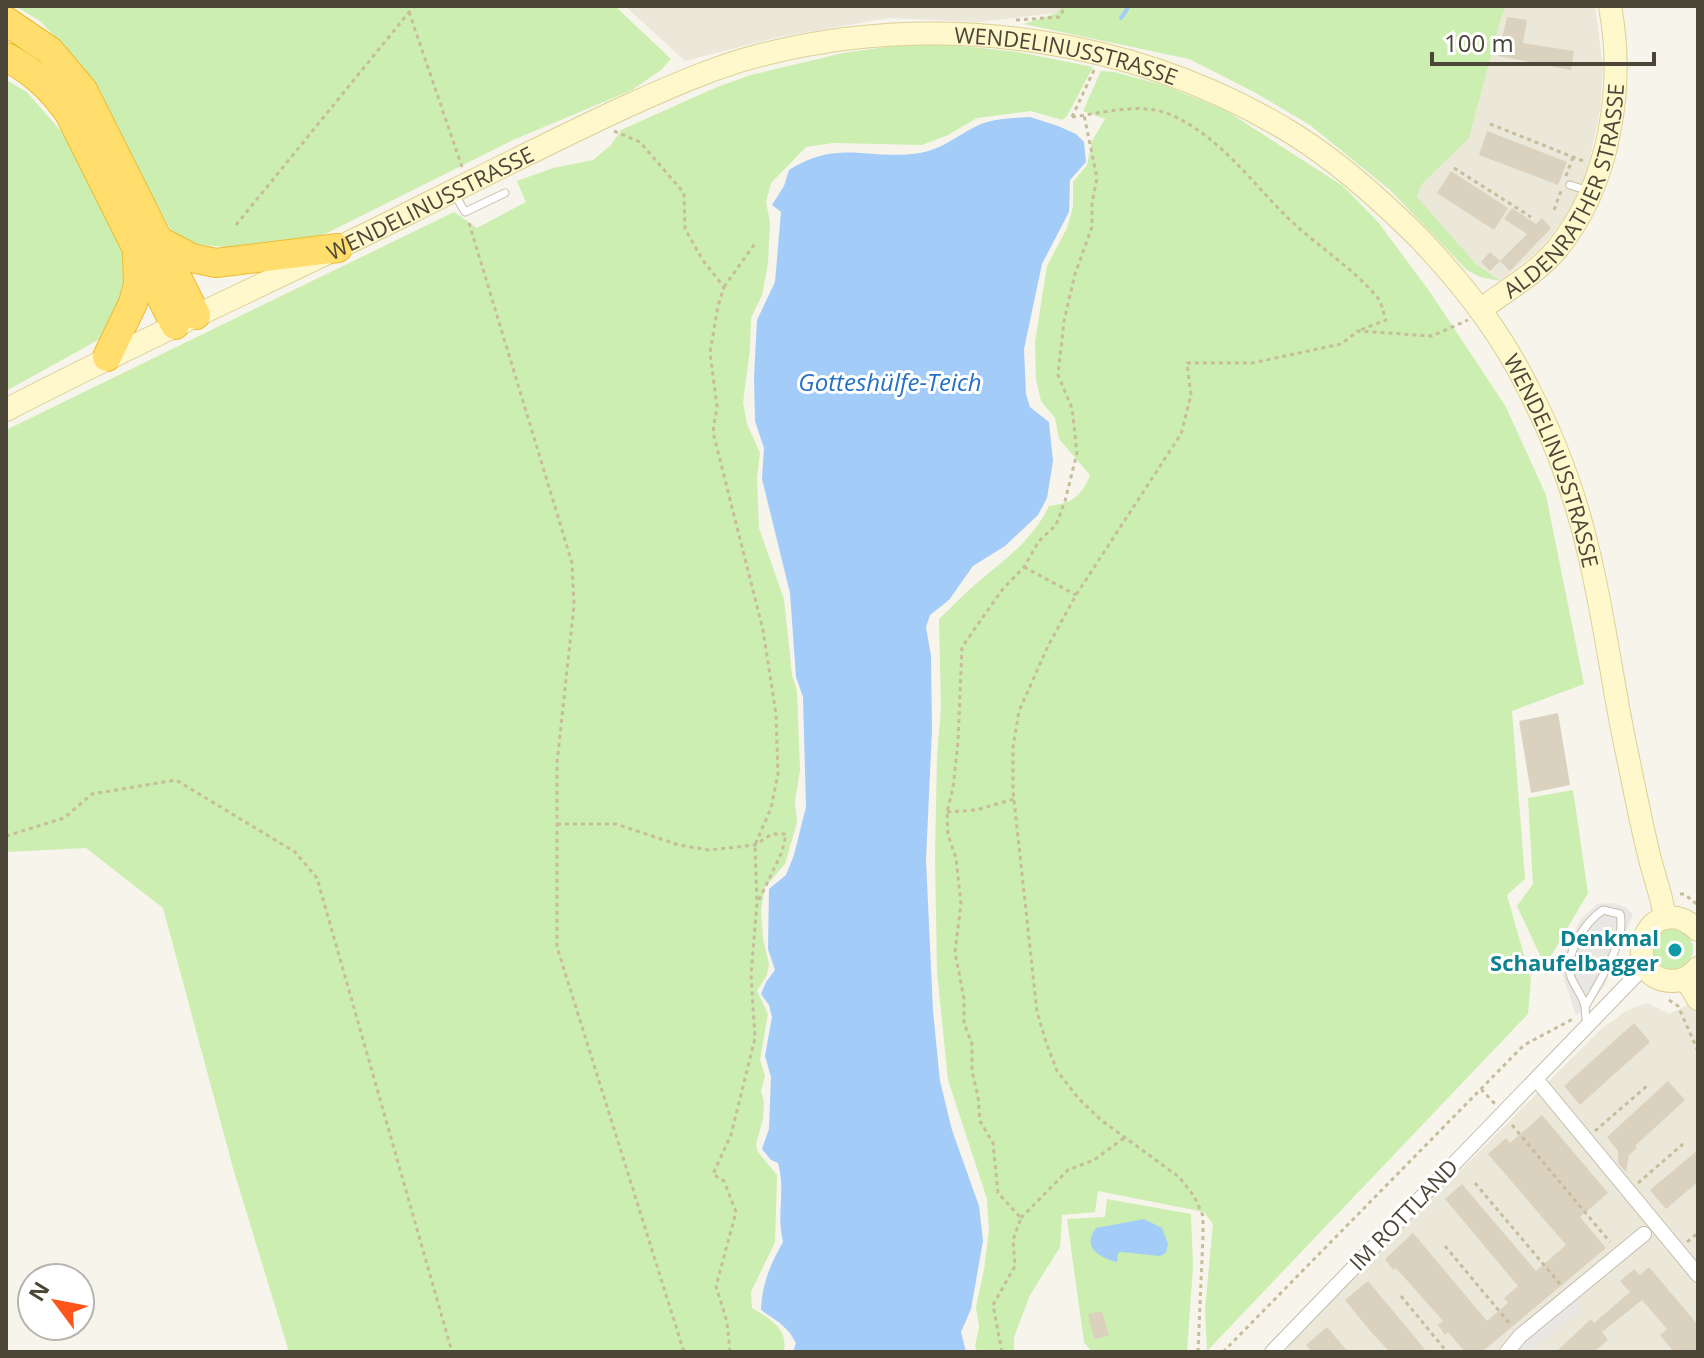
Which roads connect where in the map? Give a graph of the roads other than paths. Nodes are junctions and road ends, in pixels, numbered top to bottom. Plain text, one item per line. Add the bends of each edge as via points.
1 (1610, 6) edge
2 (6, 21) edge
3 (6, 57) edge
4 (453, 191) junction
5 (505, 193) dead end
6 (148, 243) junction
7 (338, 248) junction
8 (185, 320) junction
9 (1475, 320) junction
10 (107, 357) junction
11 (6, 410) edge
12 (1665, 918) junction
13 (1698, 930) edge
14 (1645, 966) junction
15 (1692, 973) edge
16 (1698, 999) edge
17 (1586, 1015) junction
18 (1536, 1079) junction
19 (1655, 1223) junction
20 (1698, 1275) edge
21 (1272, 1352) edge
22 (1507, 1352) edge

1 - 9 main road, ALDENRATHER STRASSE via 1613,110 1603,160 1586,184 1576,223 1555,252
2 - 6 highway via 50,51 83,90
3 - 6 highway via 50,87
4 - 5 lane via 465,212
4 - 7 main road, WENDELINUSSTRASSE
4 - 9 main road, WENDELINUSSTRASSE via 657,93 758,56 886,33 1004,38 1135,62 1195,83 1274,123 1388,207 1438,258
6 - 7 highway via 216,263
6 - 8 highway
6 - 10 highway via 133,303
7 - 8 main road, WENDELINUSSTRASSE
8 - 10 main road, WENDELINUSSTRASSE
9 - 12 main road, WENDELINUSSTRASSE via 1509,352 1535,401 1590,555 1624,740
10 - 11 main road, WENDELINUSSTRASSE
12 - 13 main road via 1677,917
12 - 14 main road via 1643,937 1640,952
14 - 15 main road via 1663,980
14 - 17 street, IM ROTTLAND
15 - 16 main road
17 - 17 lane via 1570,973 1573,954 1591,918 1603,910 1620,914 1618,941
17 - 18 street, IM ROTTLAND
18 - 19 street
18 - 21 street, IM ROTTLAND
19 - 20 street
19 - 22 street via 1645,1220 1644,1234

